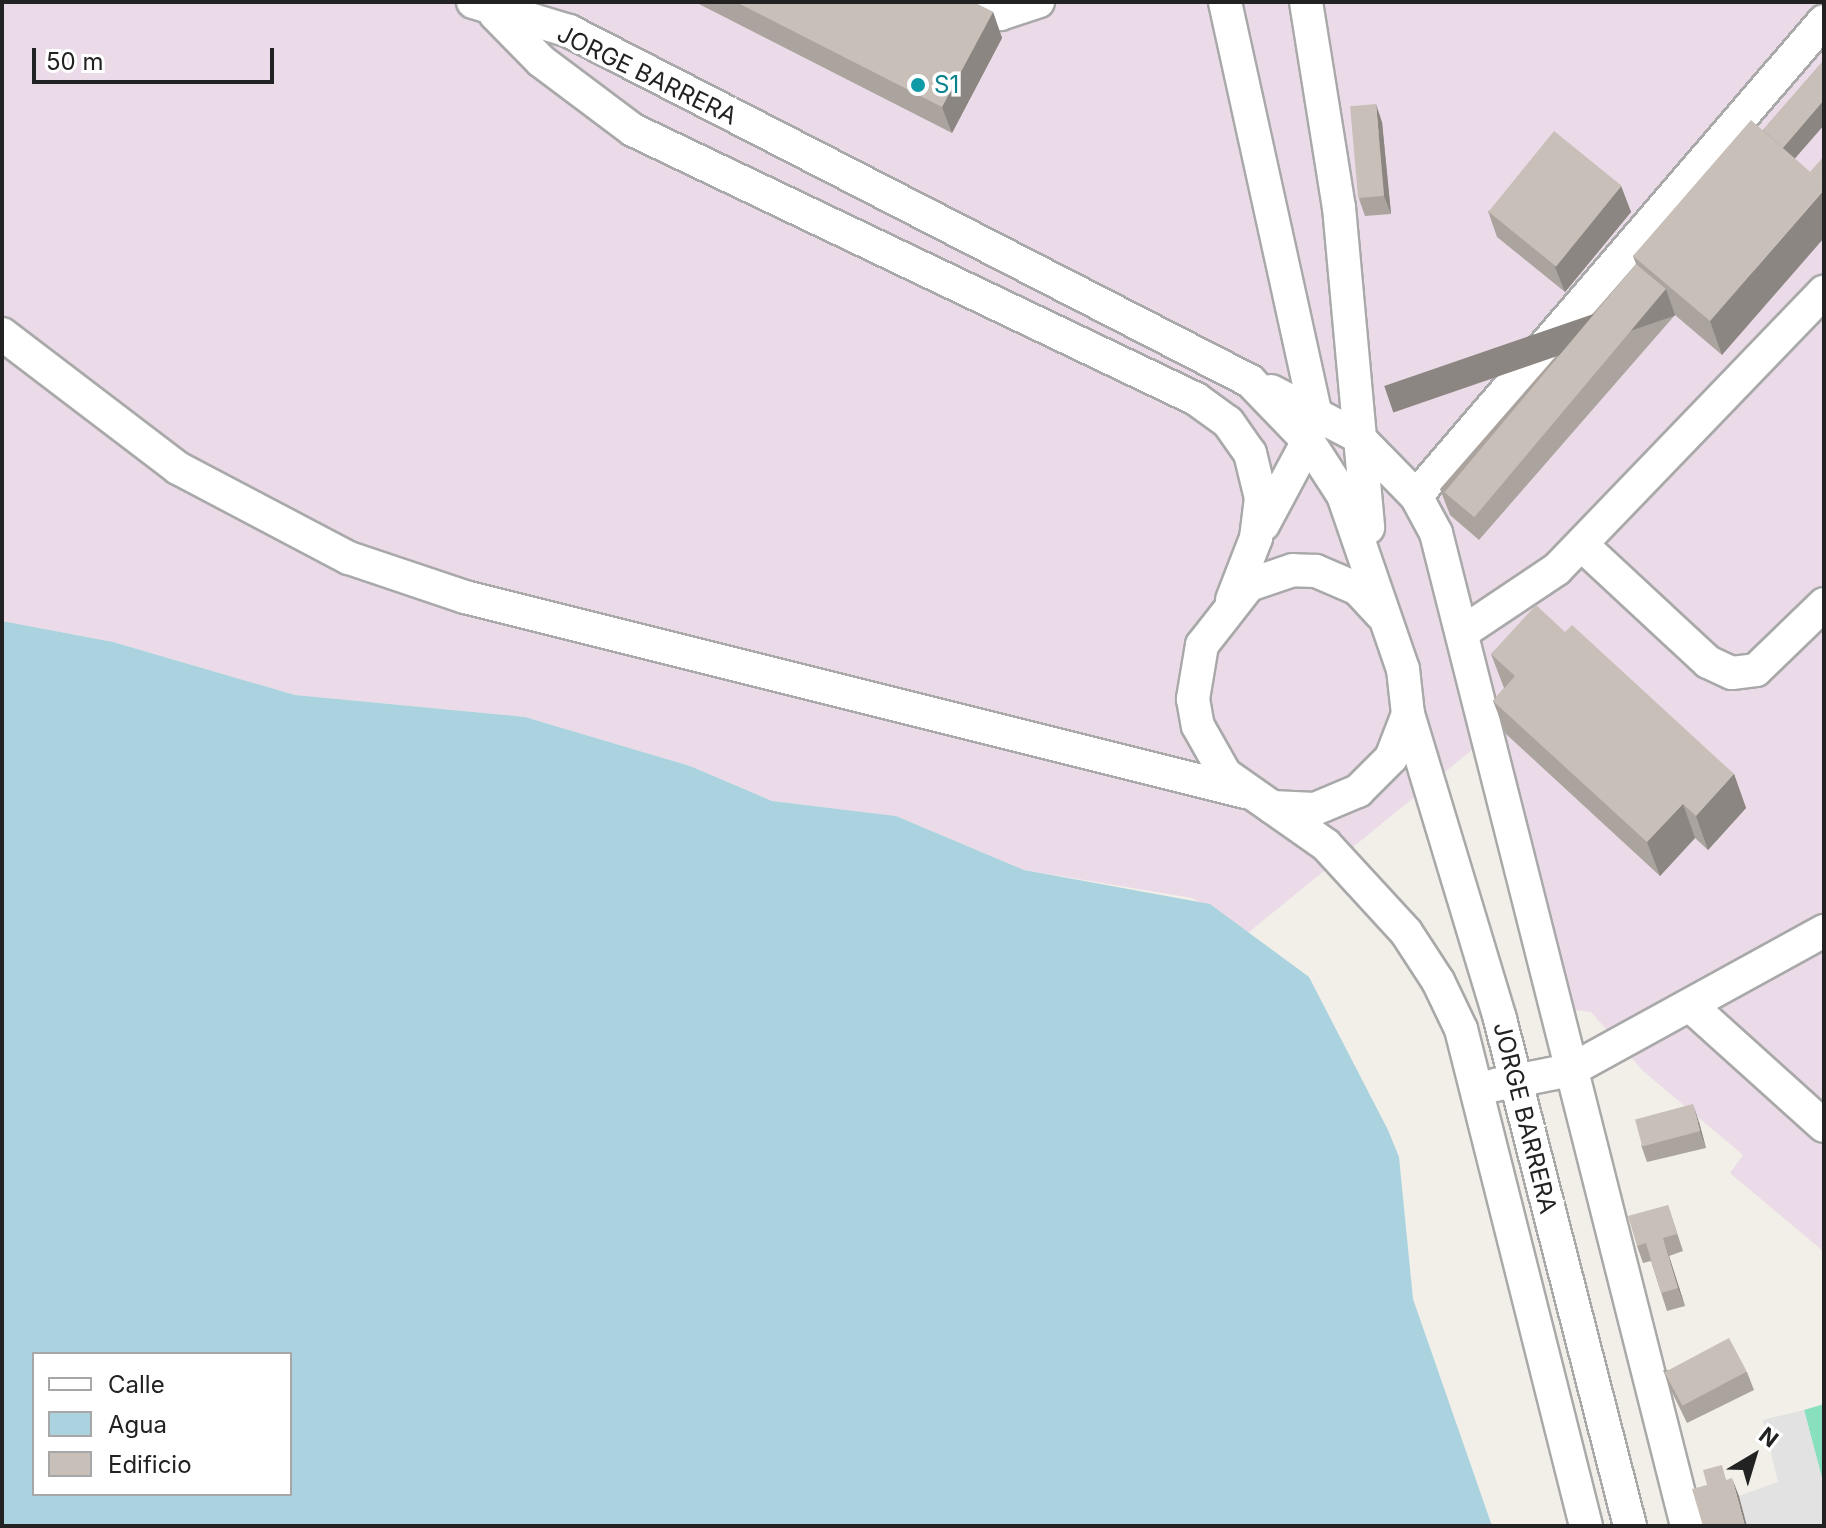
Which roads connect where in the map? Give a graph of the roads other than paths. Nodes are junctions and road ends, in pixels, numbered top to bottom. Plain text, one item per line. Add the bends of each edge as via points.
1 (976, 2) edge
2 (1038, 2) edge
3 (1225, 2) edge
4 (1306, 2) edge
5 (484, 8) edge
6 (1824, 21) edge
7 (1824, 292) edge
8 (2, 334) edge
9 (1311, 426) junction
10 (1357, 436) junction
11 (1416, 496) junction
12 (1256, 538) junction
13 (1582, 545) junction
14 (1375, 587) junction
15 (1232, 600) junction
16 (1824, 604) edge
17 (1387, 624) junction
18 (1463, 632) junction
19 (1408, 714) junction
20 (1205, 742) junction
21 (1164, 771) junction
22 (1257, 799) junction
23 (1824, 931) edge
24 (1693, 1008) junction
25 (1571, 1070) junction
26 (1516, 1081) junction
27 (1476, 1089) junction
28 (1824, 1126) edge
29 (1586, 1526) edge
30 (1630, 1526) edge
31 (1687, 1526) edge

1 - 2 street via 1000,14
3 - 9 street
4 - 10 street via 1339,207
5 - 9 street, JORGE BARRERA via 569,31 1250,381
5 - 12 street, JORGE BARRERA via 541,61 633,130 1196,399 1228,422 1250,453 1261,498
6 - 11 street
7 - 13 street
8 - 21 street via 178,468 349,558 465,597
9 - 10 street
9 - 12 street
9 - 14 street, JORGE BARRERA via 1343,495
10 - 11 street
10 - 14 street
11 - 18 street via 1436,533
12 - 15 street, JORGE BARRERA
13 - 16 street via 1708,662 1732,673 1756,670
13 - 18 street via 1526,593
14 - 17 street, JORGE BARRERA
15 - 17 street, JORGE BARRERA via 1270,575 1316,571 1358,589
15 - 20 street, JORGE BARRERA via 1208,633 1194,671
17 - 19 street, JORGE BARRERA
18 - 25 street
19 - 22 street via 1391,758 1358,791 1315,809
19 - 26 street, JORGE BARRERA
20 - 21 street via 1188,761
20 - 22 street, JORGE BARRERA
21 - 22 street
22 - 27 street, JORGE BARRERA via 1326,845 1406,932 1461,1029
23 - 24 street
24 - 25 street
24 - 28 street
25 - 26 street
25 - 31 street
26 - 27 street
26 - 30 street, JORGE BARRERA
27 - 29 street, JORGE BARRERA

